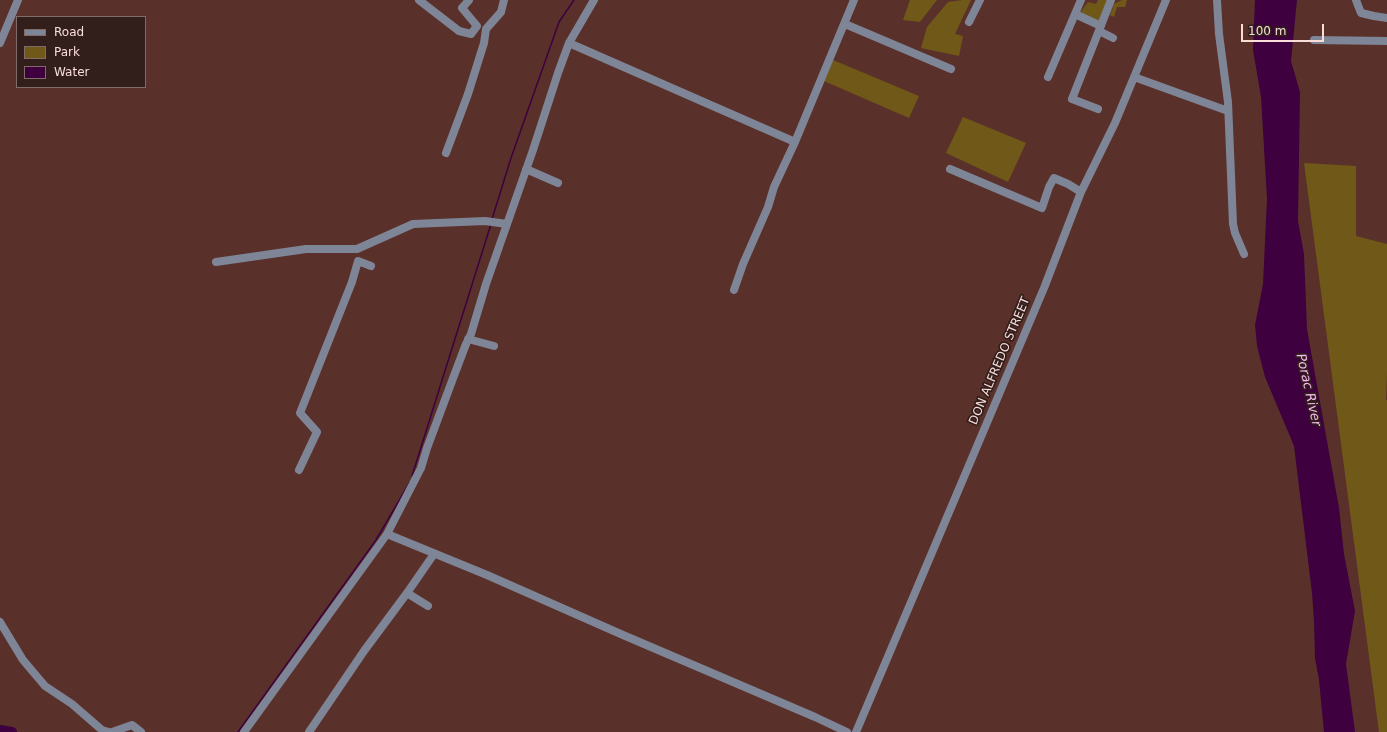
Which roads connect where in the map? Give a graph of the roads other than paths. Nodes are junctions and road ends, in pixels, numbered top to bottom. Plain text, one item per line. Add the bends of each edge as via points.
1 (18, 0) edge
2 (419, 0) edge
3 (469, 0) edge
4 (504, 0) edge
5 (594, 0) edge
6 (854, 0) edge
7 (980, 0) edge
8 (1081, 0) edge
9 (1111, 0) edge
10 (1166, 0) edge
11 (1217, 0) edge
12 (1356, 0) edge
13 (1075, 14) junction
14 (1387, 18) edge
15 (969, 22) dead end
16 (845, 24) junction
17 (1100, 28) junction
18 (1113, 38) dead end
19 (1314, 40) dead end
20 (1387, 41) edge
21 (0, 43) edge
22 (569, 43) junction
23 (951, 69) dead end
24 (1048, 77) dead end
25 (1134, 77) junction
26 (1098, 109) dead end
27 (1228, 111) junction
28 (795, 142) junction
29 (446, 153) dead end
30 (526, 169) junction
31 (950, 169) dead end
32 (558, 183) dead end
33 (1081, 192) junction
34 (505, 224) junction
35 (1244, 254) dead end
36 (216, 262) dead end
37 (371, 266) dead end
38 (734, 290) dead end
39 (468, 340) junction
40 (494, 346) dead end
41 (299, 470) dead end
42 (387, 534) junction
43 (434, 554) junction
44 (407, 593) junction
45 (428, 606) dead end
46 (0, 622) edge
47 (834, 729) edge
48 (108, 732) edge
49 (112, 732) edge
50 (141, 732) edge
51 (244, 732) edge
52 (309, 732) edge
53 (847, 732) edge
54 (856, 732) edge

1 - 21 street
2 - 3 street via 459,31 471,34 477,26 462,8
4 - 29 street via 501,12 486,29 466,100
5 - 22 street
6 - 16 street
7 - 15 street
8 - 13 street
9 - 17 street
10 - 25 street, DON ALFREDO STREET
11 - 27 street
12 - 14 street via 1362,13
13 - 17 street
13 - 24 street
16 - 23 street
16 - 28 street
17 - 18 street
17 - 26 street via 1072,99
19 - 20 street
22 - 28 street
22 - 30 street
25 - 27 street
25 - 33 street, DON ALFREDO STREET via 1116,123
27 - 35 street via 1233,224
28 - 38 street via 774,187
30 - 32 street
30 - 34 street
31 - 33 street via 1042,208 1054,178
33 - 54 street, DON ALFREDO STREET via 1044,288
34 - 36 street via 484,221 413,224 358,249 306,250
34 - 39 street
37 - 41 street via 358,261 300,413 317,432
39 - 40 street
39 - 42 street via 421,468
42 - 43 street
42 - 51 street
43 - 44 street
43 - 47 street via 487,575
44 - 45 street
44 - 52 street
46 - 48 street via 23,660 45,686
47 - 53 street
49 - 50 street via 132,725

